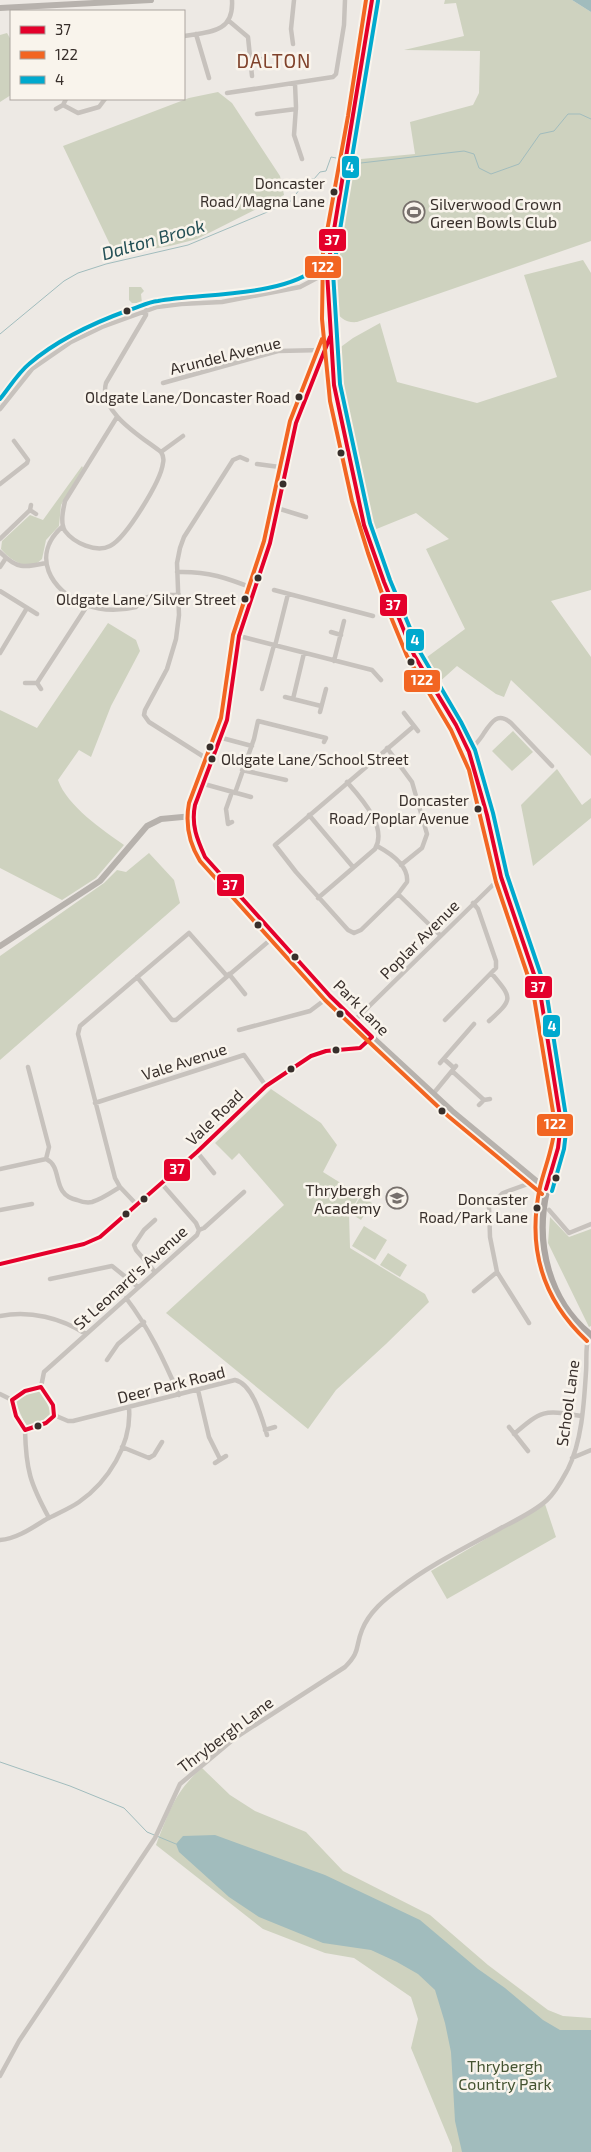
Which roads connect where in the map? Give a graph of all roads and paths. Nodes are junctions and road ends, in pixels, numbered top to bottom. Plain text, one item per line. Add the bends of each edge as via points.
1 (151, 0) edge
2 (232, 0) edge
3 (294, 0) edge
4 (345, 0) edge
5 (372, 0) edge
6 (80, 2) edge
7 (0, 8) edge
8 (42, 9) edge
9 (229, 20) junction
10 (196, 34) junction
11 (185, 36) edge
12 (293, 44) dead end
13 (263, 59) dead end
14 (250, 60) junction
15 (252, 76) dead end
16 (209, 78) dead end
17 (294, 84) junction
18 (227, 93) dead end
19 (66, 100) edge
20 (104, 100) edge
21 (106, 100) edge
22 (112, 104) dead end
23 (63, 105) junction
24 (56, 109) dead end
25 (296, 109) junction
26 (80, 113) junction
27 (257, 114) dead end
28 (79, 120) dead end
29 (299, 157) dead end
30 (327, 276) junction
31 (317, 278) junction
32 (146, 310) junction
33 (330, 337) junction
34 (323, 350) junction
35 (163, 383) dead end
36 (0, 409) edge
37 (117, 417) junction
38 (183, 436) dead end
39 (14, 441) dead end
40 (161, 452) junction
41 (247, 460) dead end
42 (257, 464) dead end
43 (286, 468) junction
44 (0, 484) edge
45 (278, 508) junction
46 (36, 514) dead end
47 (306, 517) dead end
48 (63, 526) junction
49 (0, 539) edge
50 (0, 552) edge
51 (6, 558) junction
52 (46, 563) junction
53 (0, 567) edge
54 (177, 572) junction
55 (255, 589) junction
56 (274, 590) dead end
57 (0, 591) edge
58 (288, 594) junction
59 (178, 595) junction
60 (87, 606) junction
61 (27, 608) junction
62 (37, 614) dead end
63 (373, 616) dead end
64 (344, 621) dead end
65 (331, 632) dead end
66 (341, 635) junction
67 (239, 636) junction
68 (274, 645) junction
69 (0, 653) edge
70 (304, 653) junction
71 (334, 661) junction
72 (381, 680) dead end
73 (26, 683) dead end
74 (37, 683) junction
75 (41, 689) dead end
76 (262, 689) dead end
77 (326, 689) dead end
78 (285, 697) dead end
79 (293, 699) junction
80 (321, 706) junction
81 (320, 712) dead end
82 (404, 713) dead end
83 (414, 726) junction
84 (418, 731) dead end
85 (222, 738) junction
86 (324, 742) dead end
87 (252, 746) junction
88 (387, 748) junction
89 (469, 752) junction
90 (212, 762) junction
91 (552, 766) dead end
92 (242, 770) junction
93 (286, 781) dead end
94 (348, 782) junction
95 (204, 784) junction
96 (233, 792) junction
97 (250, 797) dead end
98 (309, 815) junction
99 (193, 816) junction
100 (232, 822) dead end
101 (377, 846) junction
102 (401, 865) junction
103 (353, 867) junction
104 (501, 877) junction
105 (398, 894) junction
106 (318, 898) junction
107 (474, 903) junction
108 (276, 934) junction
109 (440, 935) junction
110 (0, 946) edge
111 (492, 974) junction
112 (228, 975) junction
113 (137, 977) junction
114 (245, 994) dead end
115 (330, 996) junction
116 (355, 1020) junction
117 (445, 1020) dead end
118 (489, 1021) dead end
119 (474, 1024) dead end
120 (239, 1030) dead end
121 (372, 1037) junction
122 (28, 1066) dead end
123 (454, 1068) junction
124 (266, 1086) junction
125 (434, 1094) junction
126 (490, 1099) dead end
127 (484, 1100) junction
128 (95, 1103) junction
129 (480, 1105) dead end
130 (197, 1152) junction
131 (46, 1159) junction
132 (0, 1162) edge
133 (1, 1168) edge
134 (214, 1173) dead end
135 (536, 1181) junction
136 (162, 1184) junction
137 (120, 1187) junction
138 (546, 1189) junction
139 (244, 1192) dead end
140 (32, 1204) dead end
141 (138, 1206) junction
142 (0, 1210) edge
143 (549, 1210) dead end
144 (155, 1220) dead end
145 (591, 1224) edge
146 (199, 1230) junction
147 (0, 1264) edge
148 (155, 1272) junction
149 (497, 1272) junction
150 (50, 1279) dead end
151 (138, 1287) junction
152 (474, 1291) dead end
153 (126, 1298) junction
154 (0, 1316) edge
155 (144, 1322) junction
156 (529, 1322) dead end
157 (86, 1334) junction
158 (590, 1335) edge
159 (107, 1360) dead end
160 (589, 1374) edge
161 (41, 1387) junction
162 (198, 1390) junction
163 (0, 1394) edge
164 (179, 1395) junction
165 (12, 1400) junction
166 (129, 1408) junction
167 (54, 1416) junction
168 (581, 1416) junction
169 (275, 1427) dead end
170 (509, 1427) dead end
171 (25, 1430) junction
172 (514, 1434) junction
173 (162, 1442) dead end
174 (122, 1447) junction
175 (591, 1450) edge
176 (528, 1451) dead end
177 (226, 1456) dead end
178 (572, 1458) junction
179 (220, 1460) junction
180 (215, 1463) dead end
181 (548, 1499) joint
182 (49, 1518) junction
183 (0, 1540) edge
184 (0, 2076) edge

1 - 6 street
2 - 9 street
3 - 12 street
4 - 17 street via 335,76
5 - 30 main road via 330,242
6 - 8 street
7 - 8 street
9 - 10 street via 219,29
9 - 14 street via 247,36
10 - 11 street
10 - 16 street
13 - 14 street
14 - 15 street
17 - 18 street
17 - 25 street
19 - 23 street
20 - 26 street via 100,107
21 - 22 street
23 - 24 street
23 - 26 street
25 - 27 street
25 - 29 street via 294,135
26 - 28 street
30 - 31 street
30 - 31 street via 322,272
30 - 33 main road
31 - 32 street via 300,287 222,302
32 - 36 street via 88,333 45,359 21,380
32 - 37 street via 104,389
33 - 34 street
33 - 89 main road via 334,385 364,524 399,621 421,668
34 - 35 street, Arundel Avenue via 278,351
34 - 43 street via 300,409
37 - 40 street
37 - 48 street via 65,501
38 - 40 street
39 - 44 street via 28,460
40 - 48 street via 163,463 156,483 126,532 115,542 101,548 88,547 66,532
41 - 54 street via 240,457 233,460 184,537 178,554
42 - 43 street
43 - 45 street
45 - 47 street
45 - 55 street
46 - 49 street via 31,508
48 - 52 street via 50,540
50 - 51 street
51 - 52 street via 26,567
51 - 53 street
52 - 60 street via 59,586
54 - 55 street via 219,575
54 - 59 street
55 - 67 street
56 - 58 street
57 - 61 street
58 - 63 street
58 - 68 street
59 - 60 street via 147,596 136,607 121,610
59 - 90 street via 179,615 172,656 144,716
60 - 74 street
61 - 62 street
61 - 69 street
64 - 66 street
65 - 66 street
66 - 71 street
67 - 68 street
67 - 85 street
68 - 70 street
68 - 76 street
70 - 71 street
70 - 79 street
71 - 72 street via 372,670
73 - 74 street
74 - 75 street
77 - 80 street
78 - 79 street
79 - 80 street
80 - 81 street
82 - 83 street
83 - 84 street
83 - 88 street
85 - 87 street
85 - 90 street
86 - 87 street via 326,738 258,721
87 - 92 street
88 - 94 street
88 - 102 street via 409,776 427,834 422,848
89 - 91 street via 491,722 504,718
89 - 104 main road
90 - 95 street
92 - 93 street
92 - 96 street
94 - 98 street
94 - 101 street via 372,816 379,836
95 - 96 street
95 - 99 street
96 - 97 street
96 - 100 street via 226,814 228,824
98 - 103 street
98 - 106 street via 276,845
99 - 108 street, Park Lane via 195,834 205,857
99 - 110 street via 161,819 147,826 100,881
101 - 102 street
101 - 103 street
102 - 105 street via 408,877
103 - 106 street
104 - 107 street, Poplar Avenue
104 - 138 main road via 540,992 560,1111 561,1134
105 - 106 street via 354,933
105 - 109 street
107 - 109 street, Poplar Avenue
107 - 111 street via 496,961
108 - 112 street
108 - 115 street, Park Lane
109 - 116 street, Poplar Avenue
111 - 117 street
111 - 118 street via 508,997 504,1007
112 - 113 street via 189,933
112 - 113 street via 174,1020
112 - 114 street
113 - 128 street via 79,1029
115 - 116 street, Park Lane
115 - 120 street via 310,1012
116 - 121 street, Park Lane
119 - 123 street via 442,1061
121 - 124 street, Vale Road via 360,1048 326,1051 311,1056
121 - 125 street, Park Lane
122 - 131 street via 49,1147
123 - 125 street
123 - 127 street
124 - 128 street, Vale Avenue via 244,1055
124 - 130 street, Vale Road
125 - 135 street, Park Lane
126 - 127 street
127 - 129 street
128 - 137 street
130 - 134 street
130 - 136 street, Vale Road
131 - 133 street
131 - 137 street via 52,1163 60,1188 70,1199 93,1202
132 - 133 street
135 - 138 street, Park Lane
135 - 149 street via 503,1193 489,1206 490,1237
136 - 141 street, Vale Road
136 - 146 street
137 - 141 street
138 - 158 main road via 540,1230 543,1256 569,1313
139 - 146 street, St Leonard's Avenue
140 - 142 street
141 - 147 street, Vale Road via 91,1242
143 - 145 street via 569,1233
144 - 148 street via 134,1245
146 - 148 street, St Leonard's Avenue
148 - 151 street, St Leonard's Avenue
149 - 152 street
149 - 156 street
150 - 151 street via 112,1266
151 - 153 street, St Leonard's Avenue
153 - 155 street
153 - 157 street, St Leonard's Avenue
154 - 157 street via 43,1316
155 - 159 street via 118,1344
155 - 164 street
157 - 161 street, St Leonard's Avenue via 44,1372
158 - 160 street, School Lane
160 - 168 street, School Lane
161 - 165 street
161 - 167 street via 52,1404
162 - 164 street, Deer Park Road
162 - 169 street, Deer Park Road via 240,1381 256,1403 266,1432
162 - 179 street via 209,1437
163 - 165 street
164 - 166 street, Deer Park Road
165 - 171 street via 11,1405
166 - 167 street, Deer Park Road via 73,1421
166 - 174 street via 130,1417
167 - 171 street via 31,1430
168 - 172 street via 542,1413
168 - 178 street, School Lane
170 - 172 street
171 - 182 street via 33,1488
172 - 176 street
173 - 174 street via 149,1458
174 - 182 street via 111,1470 96,1488 78,1503
175 - 178 street
177 - 179 street
178 - 181 street, School Lane
179 - 180 street
181 - 184 street, Thrybergh Lane via 401,1587 378,1606 366,1622 358,1651 346,1667 235,1738 186,1777 173,1795 155,1838 19,2041
182 - 183 street

